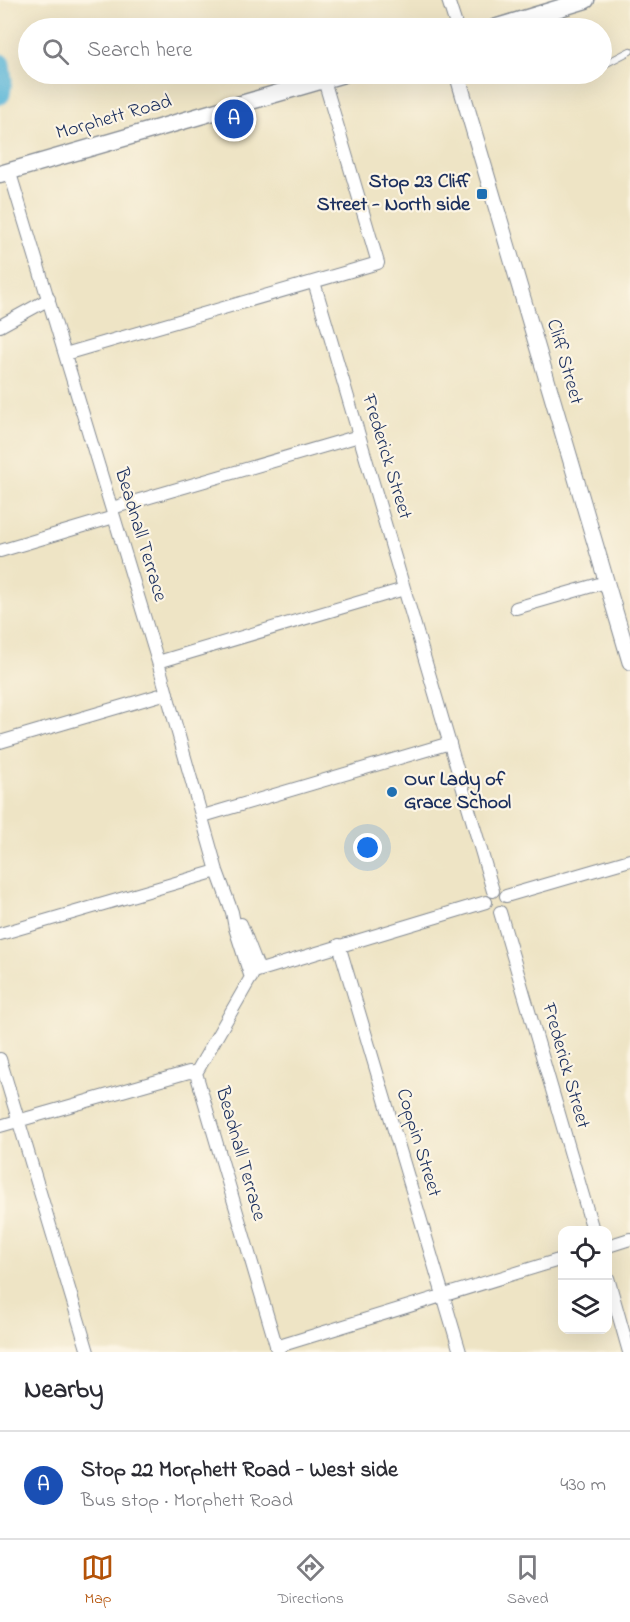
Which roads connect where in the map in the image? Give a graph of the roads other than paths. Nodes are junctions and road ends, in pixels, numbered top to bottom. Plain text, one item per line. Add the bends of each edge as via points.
1 (448, 0) edge
2 (586, 0) edge
3 (454, 18) edge
4 (527, 18) edge
5 (630, 51) edge
6 (612, 60) edge
7 (310, 84) edge
8 (325, 84) edge
9 (460, 84) edge
10 (5, 172) edge
11 (314, 282) junction
12 (49, 299) junction
13 (0, 326) edge
14 (65, 354) junction
15 (359, 436) junction
16 (113, 513) junction
17 (0, 551) edge
18 (606, 582) junction
19 (404, 589) junction
20 (516, 608) dead end
21 (158, 662) junction
22 (630, 662) edge
23 (167, 693) junction
24 (0, 742) edge
25 (450, 744) junction
26 (203, 816) junction
27 (630, 860) edge
28 (218, 870) junction
29 (493, 891) junction
30 (506, 896) junction
31 (486, 902) junction
32 (500, 912) junction
33 (0, 934) edge
34 (339, 945) junction
35 (255, 974) junction
36 (0, 1059) edge
37 (196, 1073) junction
38 (18, 1120) junction
39 (0, 1126) edge
40 (593, 1226) edge
41 (630, 1239) edge
42 (612, 1245) edge
43 (558, 1260) edge
44 (609, 1280) edge
45 (444, 1296) junction
46 (277, 1349) edge
47 (88, 1352) edge
48 (460, 1352) edge
49 (629, 1352) edge

1 - 3 street
2 - 4 main road
5 - 6 lane
7 - 10 main road, Morphett Road
8 - 11 street via 378,263
9 - 18 street, Cliff Street
10 - 12 street, Beadnall Terrace
11 - 14 street
11 - 15 street, Frederick Street
12 - 13 street
12 - 14 street, Beadnall Terrace
14 - 16 street, Beadnall Terrace
15 - 16 street
15 - 19 street, Frederick Street
16 - 17 street
16 - 21 street, Beadnall Terrace
18 - 20 street
18 - 22 street, Cliff Street
19 - 21 street
19 - 25 street, Frederick Street
21 - 23 street, Beadnall Terrace
23 - 24 street
23 - 26 street, Beadnall Terrace
25 - 26 street
25 - 29 street, Frederick Street
26 - 28 street, Beadnall Terrace
27 - 30 street
28 - 33 street
28 - 35 street, Beadnall Terrace via 235,928
29 - 30 street
29 - 31 street
30 - 32 street via 507,904
31 - 32 street via 492,911
31 - 34 street
32 - 40 street, Frederick Street
34 - 35 street
34 - 45 street, Coppin Street
35 - 37 street, Beadnall Terrace
36 - 38 street
37 - 38 street
37 - 46 street, Beadnall Terrace
38 - 39 street
38 - 47 street
41 - 42 street
43 - 45 street
44 - 49 street
45 - 46 street
45 - 48 street, Coppin Street

